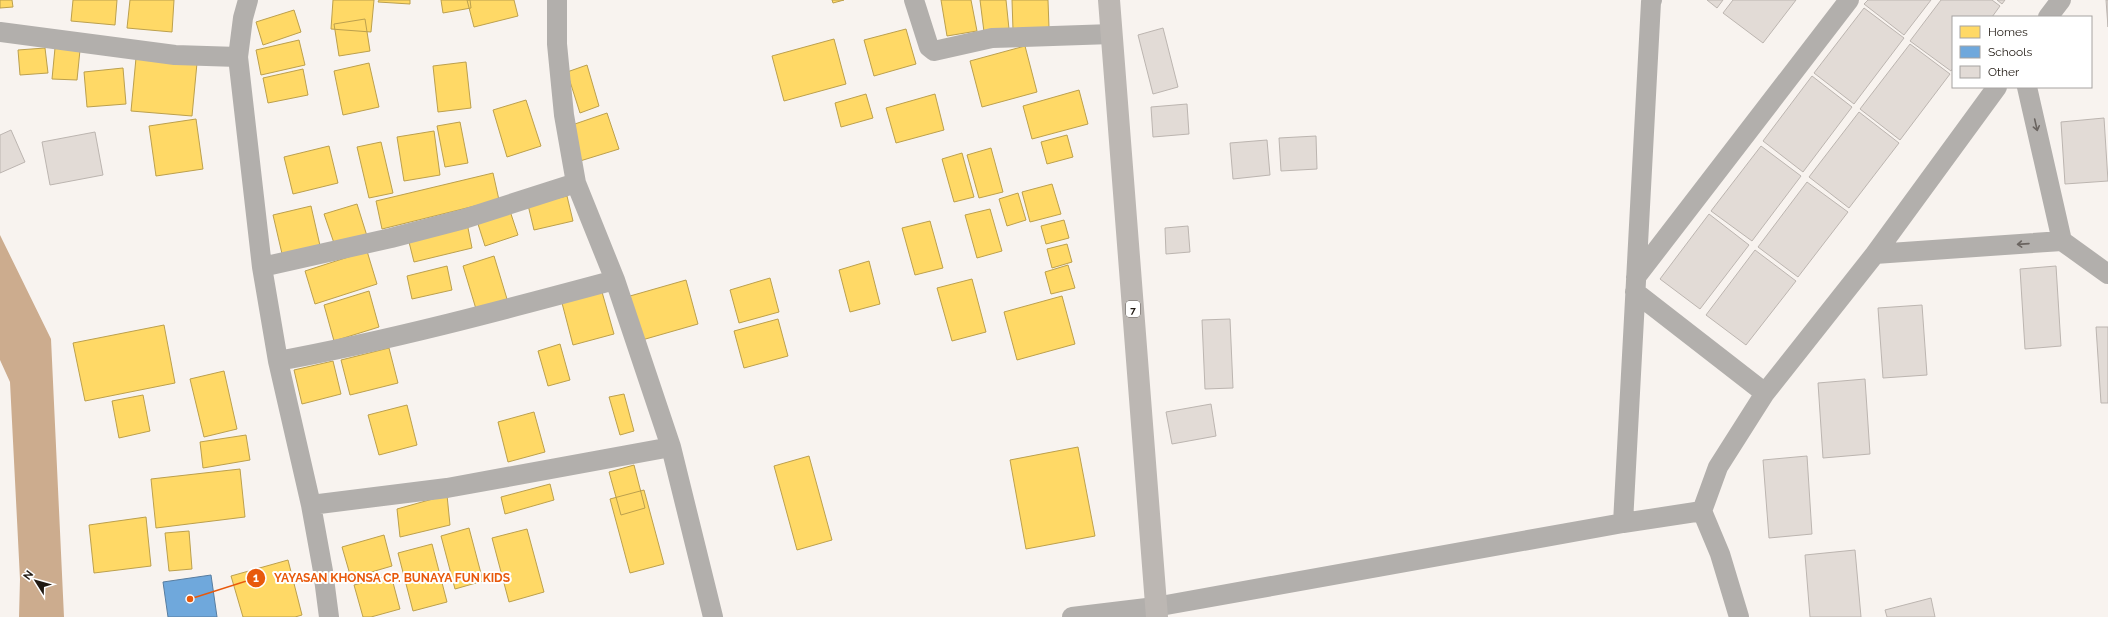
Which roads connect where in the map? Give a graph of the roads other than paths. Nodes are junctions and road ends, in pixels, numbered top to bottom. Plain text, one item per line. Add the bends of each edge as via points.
1 (248, 0) edge
2 (557, 0) edge
3 (914, 0) edge
4 (1109, 0) edge
5 (1652, 0) edge
6 (1849, 0) edge
7 (2061, 0) edge
8 (2049, 16) edge
9 (0, 32) edge
10 (1112, 34) junction
11 (238, 58) junction
12 (1996, 88) edge
13 (2027, 88) edge
14 (576, 183) junction
15 (2062, 241) junction
16 (1875, 254) junction
17 (262, 267) junction
18 (2108, 274) edge
19 (615, 280) junction
20 (1636, 285) junction
21 (278, 361) junction
22 (1766, 393) junction
23 (671, 447) junction
24 (311, 505) junction
25 (1702, 511) junction
26 (1623, 523) junction
27 (1156, 612) edge
28 (329, 617) edge
29 (713, 617) edge
30 (1072, 617) edge
31 (1739, 617) edge

1 - 11 street
2 - 14 street via 557,44 563,107
3 - 10 street via 929,47 934,51 992,38
4 - 10 highway, 7
5 - 20 street
6 - 20 street
7 - 8 street
9 - 11 street via 175,55
10 - 27 highway, 7
11 - 17 street
12 - 16 street
13 -> 15 street
14 - 17 street via 464,219
14 - 19 street
15 -> 16 street
15 - 18 street
16 - 22 street
17 - 21 street
19 - 21 street via 427,329 339,350
19 - 23 street
20 - 22 street
20 - 26 street
21 - 24 street
22 - 25 street via 1718,467
23 - 24 street via 447,488
23 - 29 street
24 - 28 street
25 - 26 street
25 - 31 street via 1720,554
26 - 27 street
27 - 30 street

